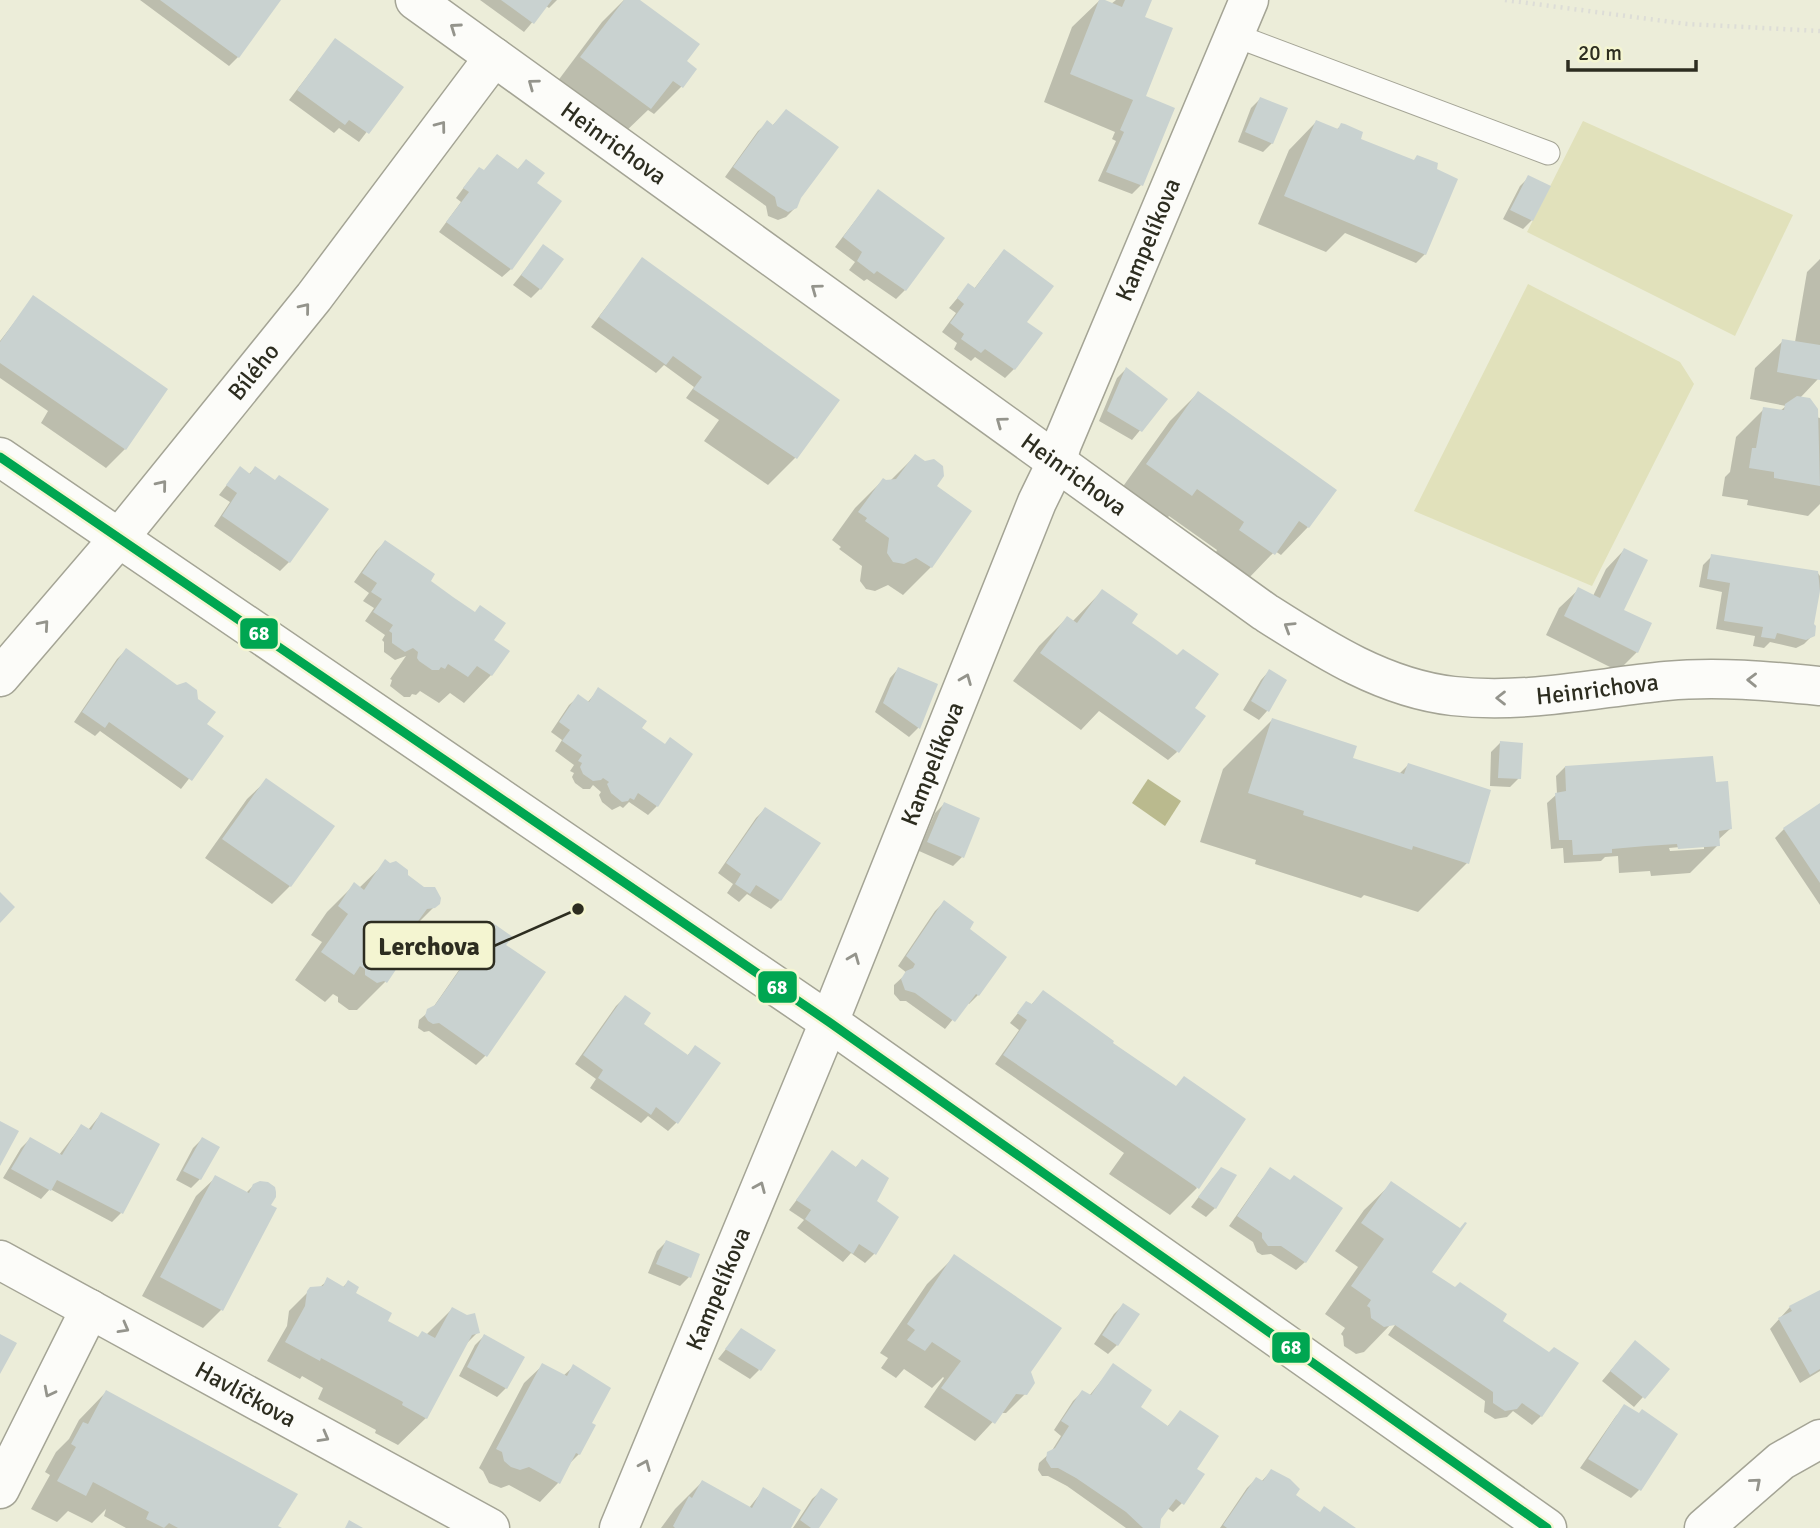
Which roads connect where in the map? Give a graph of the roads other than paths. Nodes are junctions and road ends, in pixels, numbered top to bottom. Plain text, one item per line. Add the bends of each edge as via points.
1 (415, 0) edge
2 (1249, 0) edge
3 (1234, 35) junction
4 (494, 57) junction
5 (1548, 153) dead end
6 (0, 457) edge
7 (1056, 463) junction
8 (119, 538) junction
9 (0, 677) edge
10 (1820, 686) edge
11 (829, 1022) junction
12 (0, 1260) edge
13 (90, 1309) junction
14 (1820, 1439) edge
15 (0, 1489) edge
16 (491, 1528) edge
17 (618, 1528) edge
18 (1547, 1528) edge
19 (1704, 1528) edge

4 -> 1 street, Heinrichova
2 - 3 street, Kampelíkova
3 - 5 lane
3 - 7 street, Kampelíkova
7 -> 4 street, Heinrichova
8 -> 4 street, Bílého via 314,297
6 - 8 street
10 -> 7 street, Heinrichova via 1758,680 1667,681 1499,699 1451,696 1385,679 1333,655 1265,612
11 -> 7 street, Kampelíkova
9 -> 8 street, Bílého
8 - 11 street
17 -> 11 street, Kampelíkova
11 - 18 street
12 - 13 street, Havlíčkova
13 -> 15 street
13 -> 16 street, Havlíčkova
19 -> 14 street via 1781,1461

